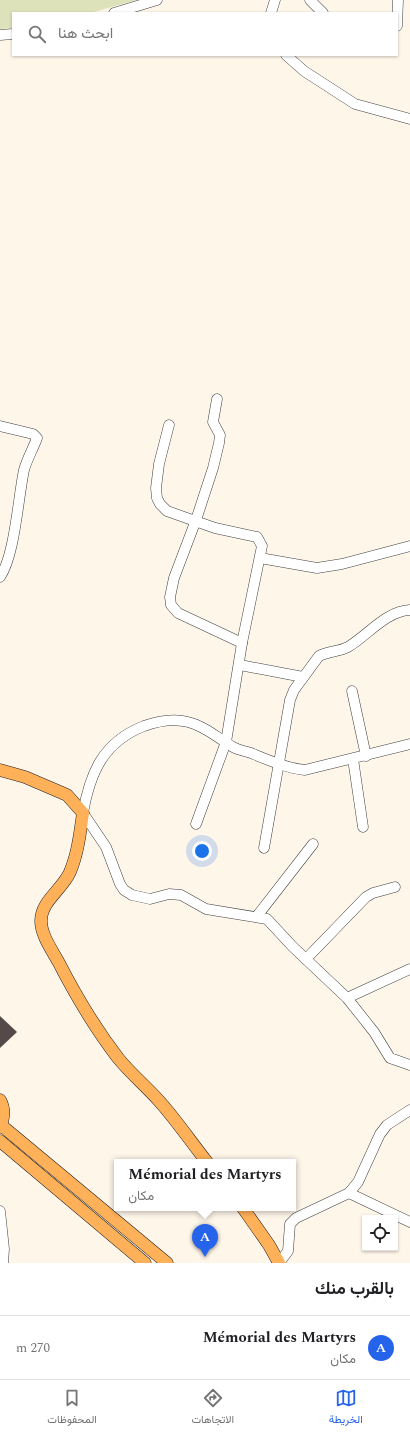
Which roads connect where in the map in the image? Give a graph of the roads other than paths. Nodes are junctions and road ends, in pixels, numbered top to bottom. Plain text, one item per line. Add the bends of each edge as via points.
1 (157, 0) edge
2 (275, 0) edge
3 (310, 0) edge
4 (398, 0) edge
5 (117, 12) edge
6 (271, 12) edge
7 (322, 12) edge
8 (398, 12) edge
9 (12, 34) edge
10 (0, 35) edge
11 (287, 56) edge
12 (410, 119) edge
13 (217, 399) dead end
14 (169, 425) dead end
15 (0, 426) edge
16 (196, 520) junction
17 (410, 546) edge
18 (260, 558) junction
19 (0, 577) edge
20 (410, 610) edge
21 (242, 643) junction
22 (240, 666) junction
23 (303, 677) junction
24 (352, 691) dead end
25 (226, 742) junction
26 (409, 742) edge
27 (366, 756) junction
28 (353, 760) junction
29 (277, 763) junction
30 (0, 770) edge
31 (83, 813) junction
32 (196, 824) dead end
33 (363, 827) dead end
34 (313, 844) dead end
35 (264, 848) dead end
36 (395, 887) dead end
37 (257, 916) junction
38 (306, 959) junction
39 (410, 969) edge
40 (348, 998) junction
41 (410, 1065) edge
42 (0, 1100) edge
43 (410, 1110) edge
44 (1, 1126) edge
45 (0, 1141) edge
46 (205, 1159) edge
47 (349, 1193) junction
48 (0, 1211) edge
49 (245, 1211) edge
50 (410, 1222) edge
51 (3, 1263) edge
52 (145, 1263) edge
53 (167, 1263) edge
54 (279, 1263) edge

1 - 5 street
2 - 6 street
3 - 7 street
4 - 8 street
9 - 10 street
11 - 12 street via 304,71 355,104
13 - 16 street via 213,422 220,435 219,443
14 - 16 street via 158,464 157,498 167,511
15 - 19 street via 33,434 37,438 24,470 10,552
16 - 18 street via 214,528 257,537 262,546
16 - 21 street via 174,578 171,605 178,613
17 - 18 street via 317,568
18 - 21 street
20 - 23 street via 395,614 350,646 338,652 319,656
21 - 22 street
22 - 23 street
22 - 25 street
23 - 29 street via 290,700
24 - 27 street
25 - 29 street via 234,748
25 - 31 street via 190,722 177,720 154,722 138,729 113,744 103,756 87,793
25 - 32 street
26 - 27 street
27 - 28 street
28 - 29 street via 305,770
28 - 33 street
29 - 35 street
30 - 31 main road via 31,779 67,795
31 - 37 street via 106,847 120,884 128,892 150,899 176,894 191,899 206,909
31 - 46 main road via 77,853 70,871 43,911 41,920 46,937 84,1010 97,1029 119,1059 160,1102
34 - 37 street
36 - 38 street via 366,897
37 - 38 street via 267,919 274,925
38 - 40 street
39 - 40 street
40 - 41 street via 390,1058
42 - 44 main road via 4,1115
43 - 47 street via 387,1125 380,1134 358,1182
44 - 53 main road
45 - 52 main road
47 - 50 street
47 - 54 street via 296,1218 290,1224 288,1251
48 - 51 street
49 - 54 main road

